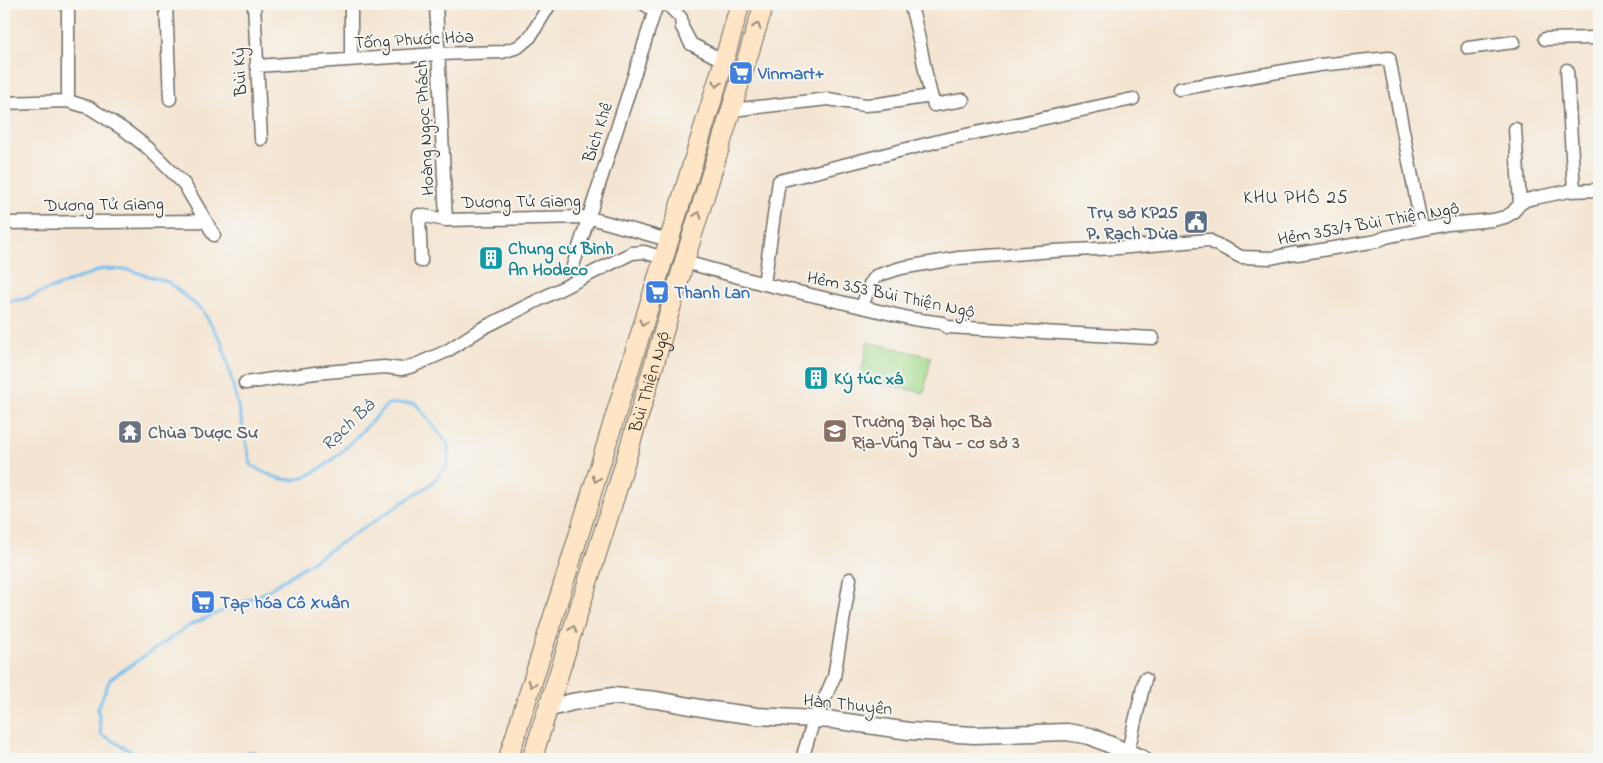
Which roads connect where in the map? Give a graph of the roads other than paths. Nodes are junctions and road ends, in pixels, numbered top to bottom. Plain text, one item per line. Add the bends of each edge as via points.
1 (68, 4) edge
2 (166, 4) edge
3 (254, 4) edge
4 (351, 4) edge
5 (436, 4) edge
6 (550, 4) edge
7 (667, 4) edge
8 (740, 4) edge
9 (764, 4) edge
10 (910, 4) edge
11 (652, 6) edge
12 (1596, 38) dead end
13 (1545, 39) dead end
14 (1514, 42) dead end
15 (1468, 48) dead end
16 (438, 54) junction
17 (352, 59) junction
18 (724, 61) junction
19 (256, 66) junction
20 (1567, 70) dead end
21 (1179, 89) dead end
22 (931, 96) junction
23 (170, 99) dead end
24 (1133, 99) dead end
25 (68, 100) junction
26 (963, 100) dead end
27 (4, 102) edge
28 (732, 110) junction
29 (1515, 129) dead end
30 (261, 139) dead end
31 (1599, 190) edge
32 (1574, 191) junction
33 (1520, 204) junction
34 (587, 217) junction
35 (446, 220) junction
36 (204, 221) junction
37 (4, 222) edge
38 (1422, 229) junction
39 (214, 235) dead end
40 (665, 249) junction
41 (687, 254) junction
42 (421, 261) dead end
43 (573, 266) dead end
44 (764, 284) junction
45 (862, 307) junction
46 (1153, 338) dead end
47 (245, 383) dead end
48 (850, 579) dead end
49 (543, 649) junction
50 (564, 655) junction
51 (1144, 679) dead end
52 (547, 709) junction
53 (814, 719) junction
54 (1128, 751) junction
55 (508, 759) edge
56 (532, 759) edge
57 (802, 759) edge
58 (1143, 759) edge

1 - 25 street
2 - 23 street
3 - 19 street, Bùi Kỷ
4 - 17 street
5 - 16 street, Hoàng Ngọc Phách
6 - 16 street, Tống Phước Hòa via 530,37 518,47 502,52
7 - 18 street via 681,18 691,44
8 - 18 main road, Bùi Thiện Ngộ
28 -> 9 main road, Bùi Thiện Ngộ
10 - 22 street
11 - 34 street, Bích Khê
12 - 13 street
14 - 15 street
16 - 17 street, Tống Phước Hòa
16 - 35 street, Hoàng Ngọc Phách
17 - 19 street, Tống Phước Hòa
18 -> 40 main road, Bùi Thiện Ngộ
19 - 30 street, Bùi Kỷ
20 - 32 street
21 - 38 street via 1319,65 1389,58
22 - 26 street via 934,105
22 - 28 street via 865,105 828,99
24 - 44 street via 943,140 779,181
25 - 27 street
25 - 36 street via 90,108 148,148 184,184
41 -> 28 main road, Bùi Thiện Ngộ
29 - 33 street
31 - 32 street, Hẻm 353/7 Bùi Thiện Ngộ
32 - 33 street, Hẻm 353/7 Bùi Thiện Ngộ via 1534,198
33 - 38 street, Hẻm 353/7 Bùi Thiện Ngộ via 1506,217
34 - 35 street, Dương Tử Giang
34 - 40 street, Dương Tử Giang
34 - 43 street, Bích Khê
35 - 42 street, Dương Tử Giang via 419,215
36 - 37 street, Dương Tử Giang
36 - 39 street
38 - 45 street, Hẻm 353/7 Bùi Thiện Ngộ via 1377,241 1271,258 1241,257 1208,240 945,259 876,276
40 - 41 main road
40 - 47 street via 632,253 412,366 315,373
40 -> 49 main road, Bùi Thiện Ngộ
41 - 44 street, Hẻm 353 Bùi Thiện Ngộ
50 -> 41 main road, Bùi Thiện Ngộ
44 - 45 street, Hẻm 353 Bùi Thiện Ngộ
45 - 46 street, Hẻm 353 Bùi Thiện Ngộ via 964,329
48 - 53 street via 834,677
49 - 50 main road
49 -> 55 main road, Bùi Thiện Ngộ
50 - 52 main road, Bùi Thiện Ngộ
51 - 54 street
52 - 53 street, Hàn Thuyên via 613,696 757,716
52 - 56 main road, Bùi Thiện Ngộ
53 - 54 street, Hàn Thuyên via 974,735 1067,732 1090,736
53 - 57 street
54 - 58 street, Hàn Thuyên

